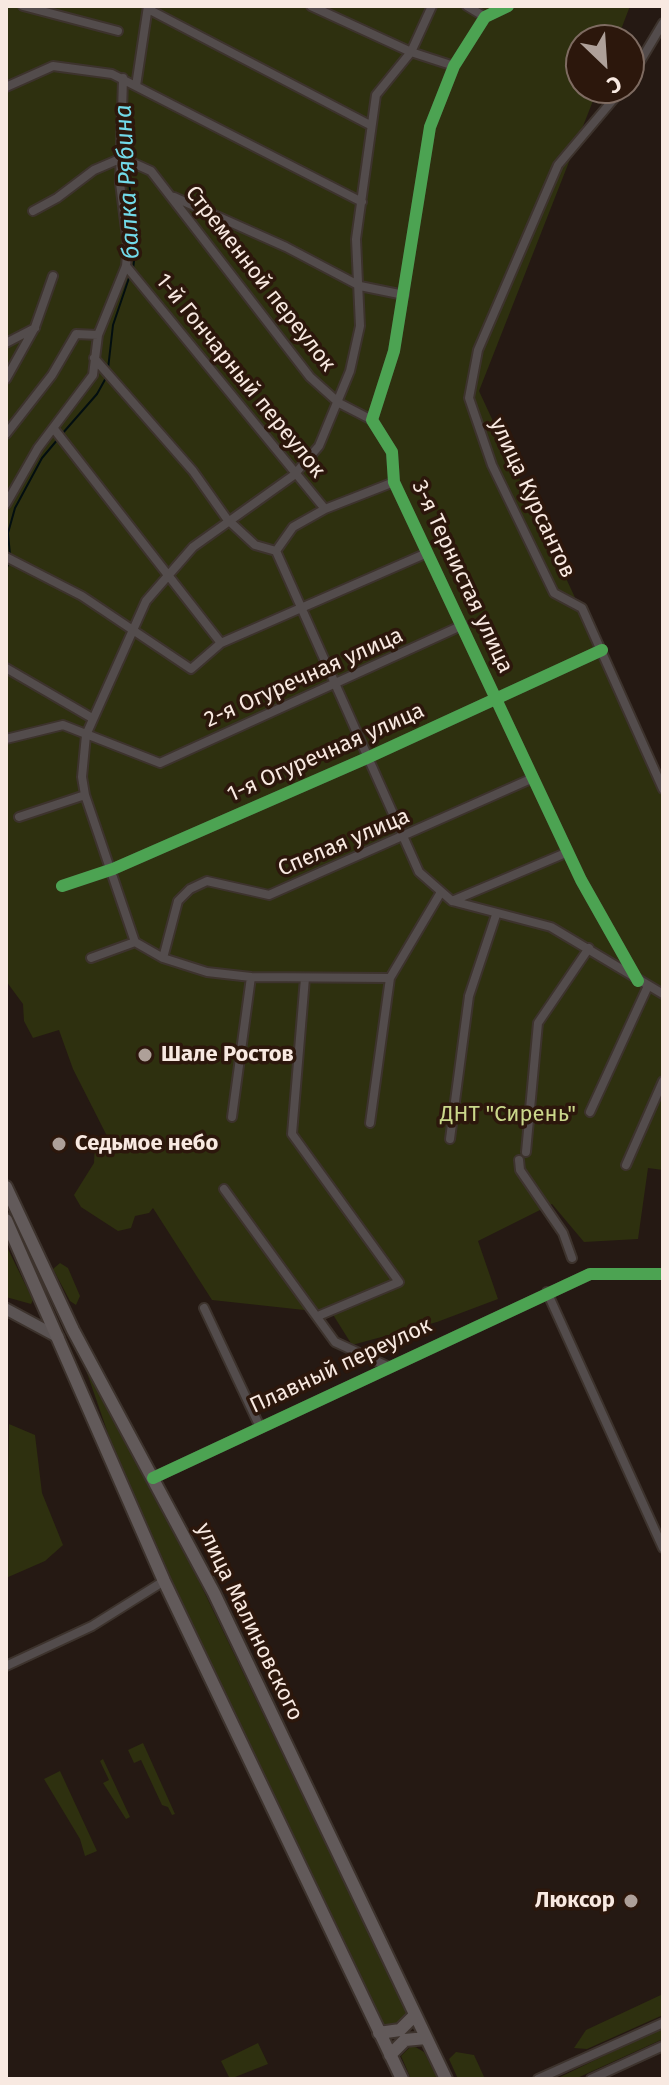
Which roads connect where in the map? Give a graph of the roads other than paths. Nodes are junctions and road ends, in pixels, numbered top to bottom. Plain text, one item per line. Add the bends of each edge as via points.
1 (23, 6) edge
2 (311, 6) edge
3 (432, 6) edge
4 (467, 6) edge
5 (508, 6) edge
6 (148, 7) edge
7 (485, 17) junction
8 (663, 23) edge
9 (118, 31) dead end
10 (411, 52) junction
11 (645, 53) edge
12 (454, 66) junction
13 (123, 78) junction
14 (136, 86) junction
15 (6, 87) edge
16 (609, 104) edge
17 (370, 125) junction
18 (122, 158) junction
19 (173, 197) junction
20 (362, 202) junction
21 (33, 211) dead end
22 (126, 266) junction
23 (53, 276) dead end
24 (360, 286) junction
25 (404, 295) junction
26 (35, 327) junction
27 (98, 335) junction
28 (6, 343) edge
29 (94, 358) junction
30 (6, 379) edge
31 (339, 403) junction
32 (372, 420) junction
33 (54, 429) junction
34 (6, 434) edge
35 (294, 475) junction
36 (394, 482) junction
37 (6, 504) edge
38 (325, 509) junction
39 (227, 519) junction
40 (276, 551) junction
41 (427, 553) junction
42 (6, 557) edge
43 (168, 575) junction
44 (303, 609) junction
45 (463, 625) junction
46 (130, 630) junction
47 (221, 643) junction
48 (602, 650) junction
49 (6, 668) edge
50 (335, 683) junction
51 (497, 699) junction
52 (92, 718) junction
53 (86, 735) junction
54 (6, 739) edge
55 (367, 758) junction
56 (533, 778) junction
57 (663, 789) edge
58 (85, 795) junction
59 (19, 817) dead end
60 (403, 838) junction
61 (568, 852) junction
62 (113, 869) junction
63 (62, 886) dead end
64 (441, 892) junction
65 (452, 901) junction
66 (496, 915) junction
67 (135, 942) junction
68 (589, 948) junction
69 (91, 958) dead end
70 (163, 958) junction
71 (251, 977) junction
72 (305, 978) junction
73 (390, 978) junction
74 (638, 981) junction
75 (648, 986) junction
76 (663, 994) edge
77 (663, 1081) edge
78 (590, 1112) dead end
79 (232, 1117) dead end
80 (370, 1123) dead end
81 (450, 1139) dead end
82 (526, 1152) dead end
83 (519, 1160) dead end
84 (626, 1165) dead end
85 (224, 1189) dead end
86 (7, 1193) edge
87 (6, 1220) edge
88 (572, 1258) dead end
89 (663, 1274) edge
90 (547, 1292) junction
91 (204, 1308) dead end
92 (9, 1309) edge
93 (318, 1316) junction
94 (60, 1338) junction
95 (387, 1366) junction
96 (260, 1427) junction
97 (153, 1478) junction
98 (663, 1548) edge
99 (164, 1581) junction
100 (6, 1666) edge
101 (415, 2015) junction
102 (663, 2023) edge
103 (379, 2033) junction
104 (426, 2038) junction
105 (663, 2046) edge
106 (390, 2055) junction
107 (402, 2079) edge
108 (446, 2079) edge
109 (538, 2079) edge
110 (591, 2079) edge

1 - 9 street
2 - 10 street
3 - 10 street
4 - 7 street
5 - 7 street
6 - 14 street
6 - 17 street
7 - 12 street
8 - 11 street
10 - 12 street
10 - 17 street via 376,95
12 - 25 street via 430,127
13 - 14 street
13 - 15 street via 53,66
13 - 18 street
14 - 20 street
16 - 48 street, улица Курсантов via 558,165 478,350 469,398 492,465 554,593 582,608
17 - 20 street
18 - 19 street, Стременной переулок via 151,171
18 - 21 street via 94,170
18 - 22 street
19 - 24 street
19 - 31 street, Стременной переулок via 310,377
20 - 24 street via 356,239
22 - 27 street
22 - 35 street, 1-й Гончарный переулок
23 - 26 street
24 - 25 street
24 - 31 street via 360,326
25 - 32 street via 394,351
26 - 28 street
26 - 30 street
27 - 29 street
27 - 34 street via 76,334
29 - 33 street via 93,375
29 - 39 street via 193,471
31 - 32 street, Стременной переулок
31 - 35 street via 319,446
32 - 36 street, 3-я Тернистая улица via 392,452
33 - 37 street
33 - 43 street
35 - 38 street, 1-й Гончарный переулок
35 - 39 street
36 - 38 street
36 - 41 street, 3-я Тернистая улица
38 - 40 street via 293,527
39 - 40 street via 255,545
39 - 43 street
40 - 44 street
41 - 44 street
41 - 45 street, 3-я Тернистая улица
42 - 46 street via 82,596
43 - 46 street
43 - 47 street
44 - 47 street
44 - 50 street
45 - 50 street, 2-я Огуречная улица
45 - 51 street, 3-я Тернистая улица
46 - 47 street via 191,669
46 - 52 street
48 - 51 street, 1-я Огуречная улица
48 - 57 street, улица Курсантов
49 - 52 street
50 - 53 street, 2-я Огуречная улица via 160,763
50 - 55 street
51 - 55 street, 1-я Огуречная улица
51 - 56 street, 3-я Тернистая улица
52 - 53 street
53 - 54 street via 63,725
53 - 58 street
55 - 60 street
55 - 62 street, 1-я Огуречная улица
56 - 60 street, Спелая улица
56 - 61 street, 3-я Тернистая улица
58 - 59 street
58 - 62 street
60 - 64 street via 419,872
60 - 70 street, Спелая улица via 269,895 207,881 190,889 178,901
61 - 65 street
61 - 74 street, 3-я Тернистая улица
62 - 63 street, 1-я Огуречная улица
62 - 67 street
64 - 65 street
64 - 73 street
65 - 66 street
66 - 68 street via 551,927
66 - 81 street via 469,996
67 - 69 street
67 - 70 street
68 - 74 street
68 - 82 street via 538,1023
70 - 71 street via 207,972
71 - 72 street
71 - 79 street
72 - 73 street
72 - 93 street via 292,1134 399,1282
73 - 80 street
74 - 75 street
75 - 76 street
75 - 78 street
77 - 84 street
83 - 88 street
85 - 93 street
86 - 97 highway, улица Малиновского
87 - 94 highway
89 - 90 street, Плавный переулок via 590,1274
90 - 95 street, Плавный переулок
90 - 98 street
91 - 96 street
92 - 94 main road
93 - 95 street via 335,1342
94 - 99 highway
95 - 96 street, Плавный переулок
96 - 97 street, Плавный переулок
97 - 101 highway, улица Малиновского via 214,1593
99 - 100 street via 92,1626
99 - 103 highway
101 - 103 highway via 400,2030
101 - 104 highway, улица Малиновского
102 - 109 street
103 - 106 highway
104 - 106 highway via 405,2040
104 - 108 highway, улица Малиновского
105 - 110 street
106 - 107 highway

